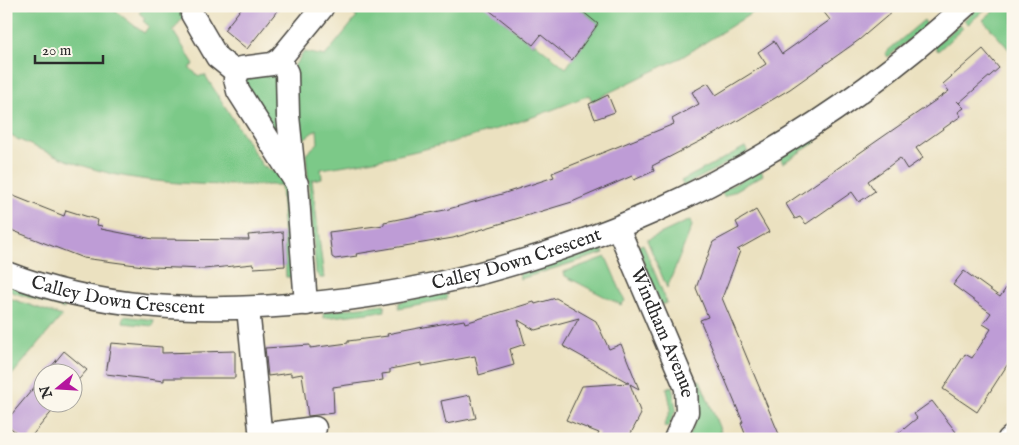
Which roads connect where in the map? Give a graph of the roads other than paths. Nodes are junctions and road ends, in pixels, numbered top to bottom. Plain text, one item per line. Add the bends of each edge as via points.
1 (965, 6) edge
2 (322, 8) dead end
3 (192, 14) dead end
4 (280, 59) junction
5 (237, 73) junction
6 (295, 180) junction
7 (618, 228) junction
8 (6, 273) edge
9 (306, 304) junction
10 (248, 308) junction
11 (315, 428) dead end
12 (1013, 436) edge
13 (675, 439) edge
14 (1010, 439) edge

1 - 7 street, Calley Down Crescent via 872,83 810,126 701,190
2 - 4 street
3 - 5 street via 217,57
4 - 5 street via 272,64 246,66
4 - 6 street via 286,73
5 - 6 street via 238,91
6 - 9 street
7 - 9 street, Calley Down Crescent via 553,253 460,278 388,293
7 - 13 street, Windham Avenue via 686,388 686,412
8 - 10 street, Calley Down Crescent via 56,290 108,302 169,308
9 - 10 street, Calley Down Crescent
10 - 11 street via 260,429 268,434
12 - 14 street

